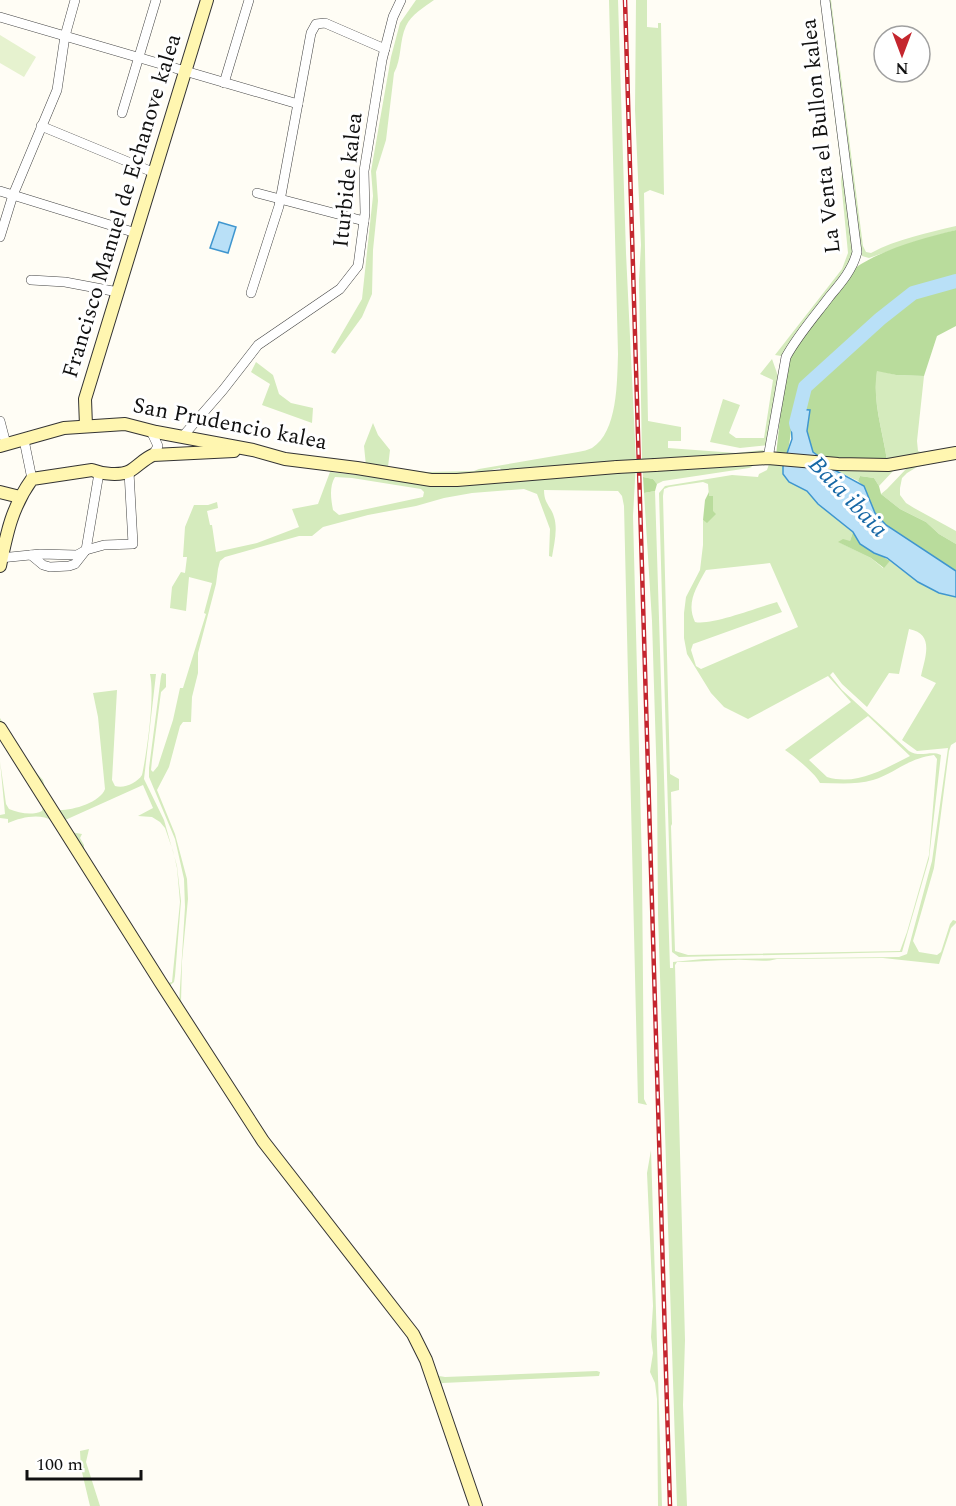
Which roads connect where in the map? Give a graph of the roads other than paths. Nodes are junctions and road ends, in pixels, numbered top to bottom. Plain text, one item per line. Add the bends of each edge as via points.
1 (75, 0) edge
2 (156, 0) edge
3 (207, 0) edge
4 (249, 0) edge
5 (401, 0) edge
6 (825, 0) edge
7 (0, 18) edge
8 (65, 36) junction
9 (385, 49) junction
10 (138, 58) junction
11 (185, 72) junction
12 (224, 83) junction
13 (298, 104) junction
14 (122, 113) dead end
15 (41, 126) junction
16 (155, 173) junction
17 (0, 191) edge
18 (257, 193) dead end
19 (13, 195) junction
20 (280, 199) junction
21 (364, 221) junction
22 (136, 233) junction
23 (0, 237) edge
24 (31, 280) dead end
25 (118, 292) junction
26 (251, 293) dead end
27 (0, 421) edge
28 (86, 426) junction
29 (152, 431) junction
30 (183, 436) junction
31 (24, 440) junction
32 (3, 445) edge
33 (254, 450) junction
34 (956, 453) edge
35 (153, 455) junction
36 (768, 458) junction
37 (129, 471) junction
38 (99, 473) junction
39 (32, 479) junction
40 (0, 492) edge
41 (20, 497) junction
42 (3, 538) edge
43 (86, 550) junction
44 (1, 561) edge
45 (0, 728) edge
46 (476, 1506) edge

1 - 8 street
2 - 10 street
3 - 11 street, Francisco Manuel de Echanove kalea
4 - 12 street
5 - 9 street, Iturbide kalea
6 - 36 street, La Venta el Bullon kalea via 857,252 849,271 786,357
7 - 8 street
8 - 10 street
8 - 15 street via 57,90
9 - 13 street via 326,23 316,24
9 - 21 street, Iturbide kalea via 364,171
10 - 11 street
10 - 14 street
11 - 12 street
11 - 16 street, Francisco Manuel de Echanove kalea
12 - 13 street
13 - 20 street
15 - 16 street
15 - 19 street
16 - 22 street, Francisco Manuel de Echanove kalea
17 - 19 street
18 - 20 street
19 - 22 street
19 - 23 street
20 - 21 street
20 - 26 street
21 - 30 street, Iturbide kalea via 358,266 352,275 340,289 258,345
22 - 25 street, Francisco Manuel de Echanove kalea
24 - 25 street
25 - 28 street, Francisco Manuel de Echanove kalea via 85,399
27 - 32 street
28 - 29 street, San Prudencio kalea via 125,424
28 - 31 street, San Prudencio kalea
29 - 30 street, San Prudencio kalea
29 - 35 street via 158,446
30 - 33 street, San Prudencio kalea
31 - 32 street, San Prudencio kalea
31 - 39 street
33 - 35 street
33 - 36 street, San Prudencio kalea, bridge via 285,459 443,480
34 - 36 street, San Prudencio kalea via 888,465
35 - 37 street
37 - 38 street
37 - 43 street via 133,544
38 - 39 street via 92,470
38 - 43 street
39 - 41 street
40 - 41 street
41 - 42 street
42 - 44 street
43 - 44 street via 77,555 31,555
45 - 46 street via 263,1142 413,1334 426,1360

